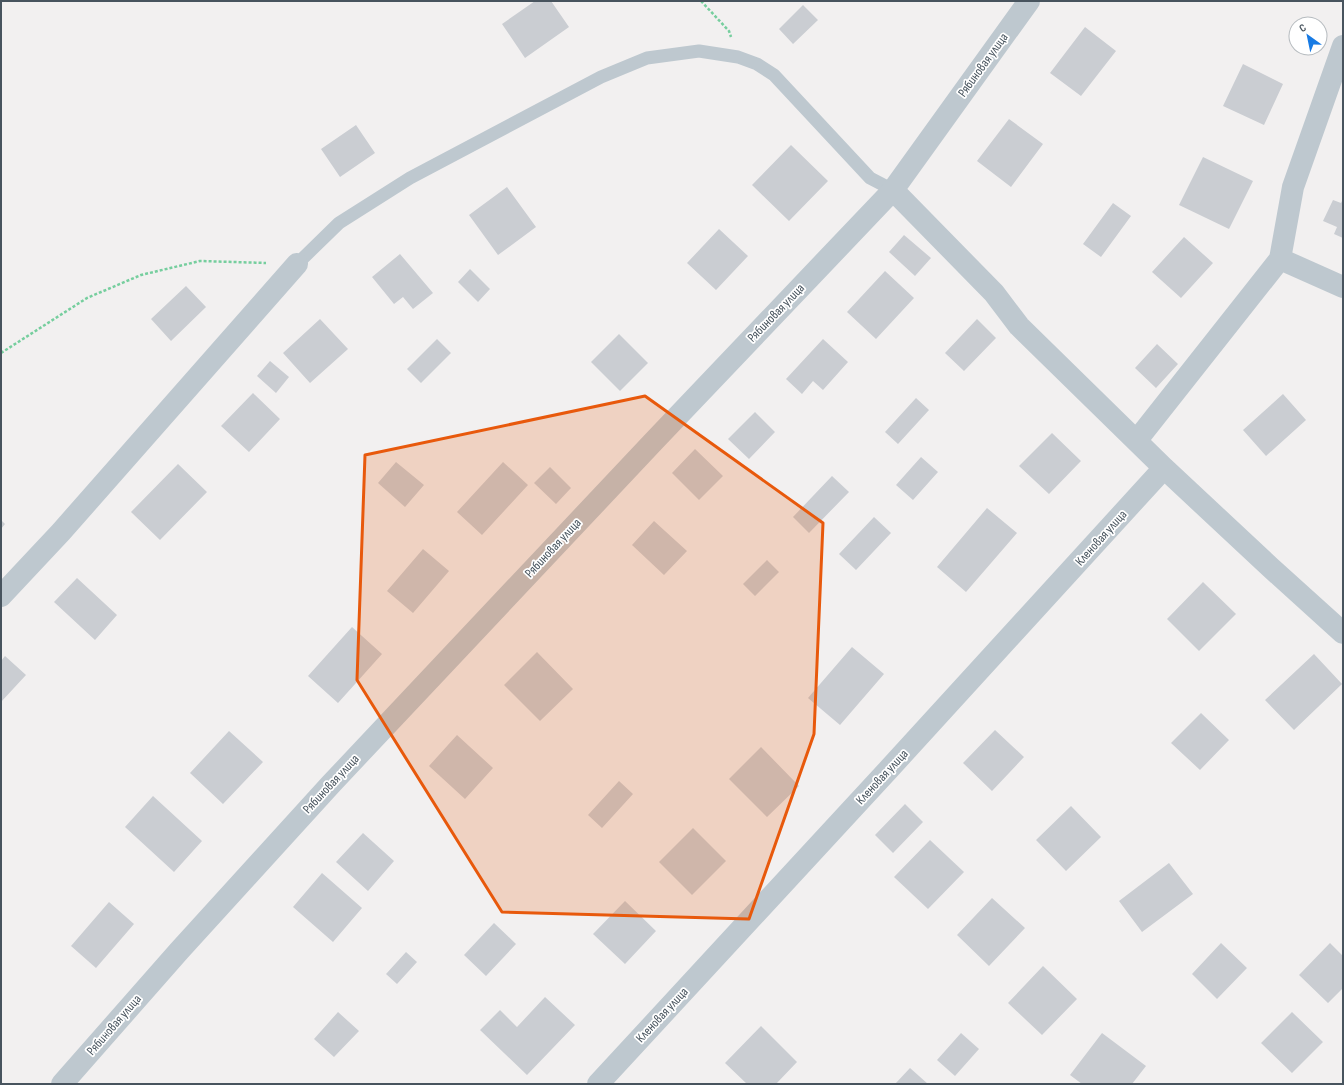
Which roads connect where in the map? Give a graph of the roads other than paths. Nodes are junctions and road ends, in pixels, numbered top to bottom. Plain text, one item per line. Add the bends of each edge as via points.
1 (1029, 1) edge
2 (1343, 46) edge
3 (893, 190) junction
4 (1280, 260) junction
5 (297, 264) joint
6 (1343, 287) edge
7 (1137, 440) junction
8 (1164, 468) junction
9 (1, 596) edge
10 (1343, 633) edge
11 (62, 1084) edge
12 (598, 1084) edge

1 - 3 street, Рябиновая улица
2 - 4 street via 1293,187
3 - 5 lane via 870,178 774,75 757,64 738,57 699,51 647,58 601,78 404,182 339,224
3 - 7 street via 994,293 1019,326
3 - 11 street, Рябиновая улица via 331,784
4 - 6 street
4 - 7 street
5 - 9 street via 61,532
7 - 8 street
8 - 10 street
8 - 12 street, Кленовая улица

